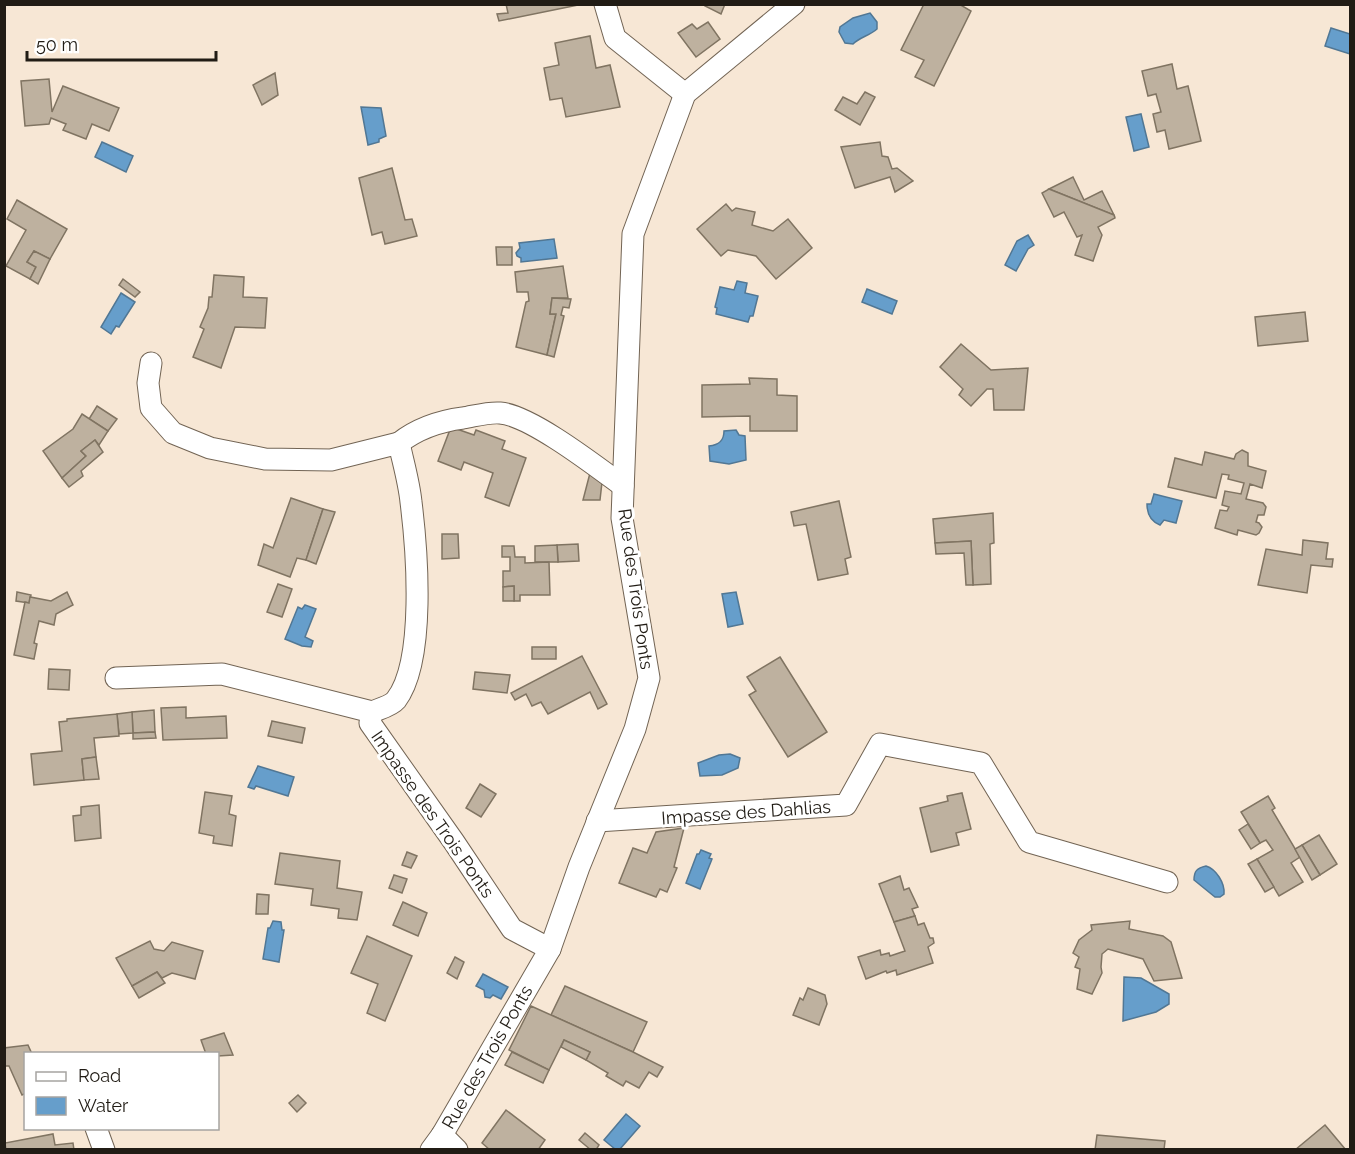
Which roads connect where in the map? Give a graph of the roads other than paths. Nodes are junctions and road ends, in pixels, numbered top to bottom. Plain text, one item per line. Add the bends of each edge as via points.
1 (605, 4) edge
2 (794, 4) edge
3 (685, 94) junction
4 (151, 363) dead end
5 (399, 443) junction
6 (623, 486) junction
7 (116, 678) dead end
8 (372, 712) junction
9 (597, 821) junction
10 (1167, 882) dead end
11 (549, 949) junction
12 (97, 1130) edge
13 (443, 1145) edge
14 (104, 1149) edge

1 - 3 street via 615,38
2 - 3 street
3 - 6 street, Rue des Trois Ponts via 633,234
4 - 5 street via 151,408 173,433 210,448 265,459 331,460
5 - 6 street via 412,433 452,419 500,413 520,418
5 - 8 street, Impasse des Trois Ponts via 411,500 417,608 408,678 395,702
6 - 9 street, Rue des Trois Ponts via 622,518 649,678 635,729
7 - 8 street via 222,674
8 - 11 street, Impasse des Trois Ponts via 370,723 512,929
9 - 10 street, Impasse des Dahlias via 846,805 880,744 981,763 1029,842
9 - 11 street, Rue des Trois Ponts
11 - 13 street, Rue des Trois Ponts
12 - 14 street

